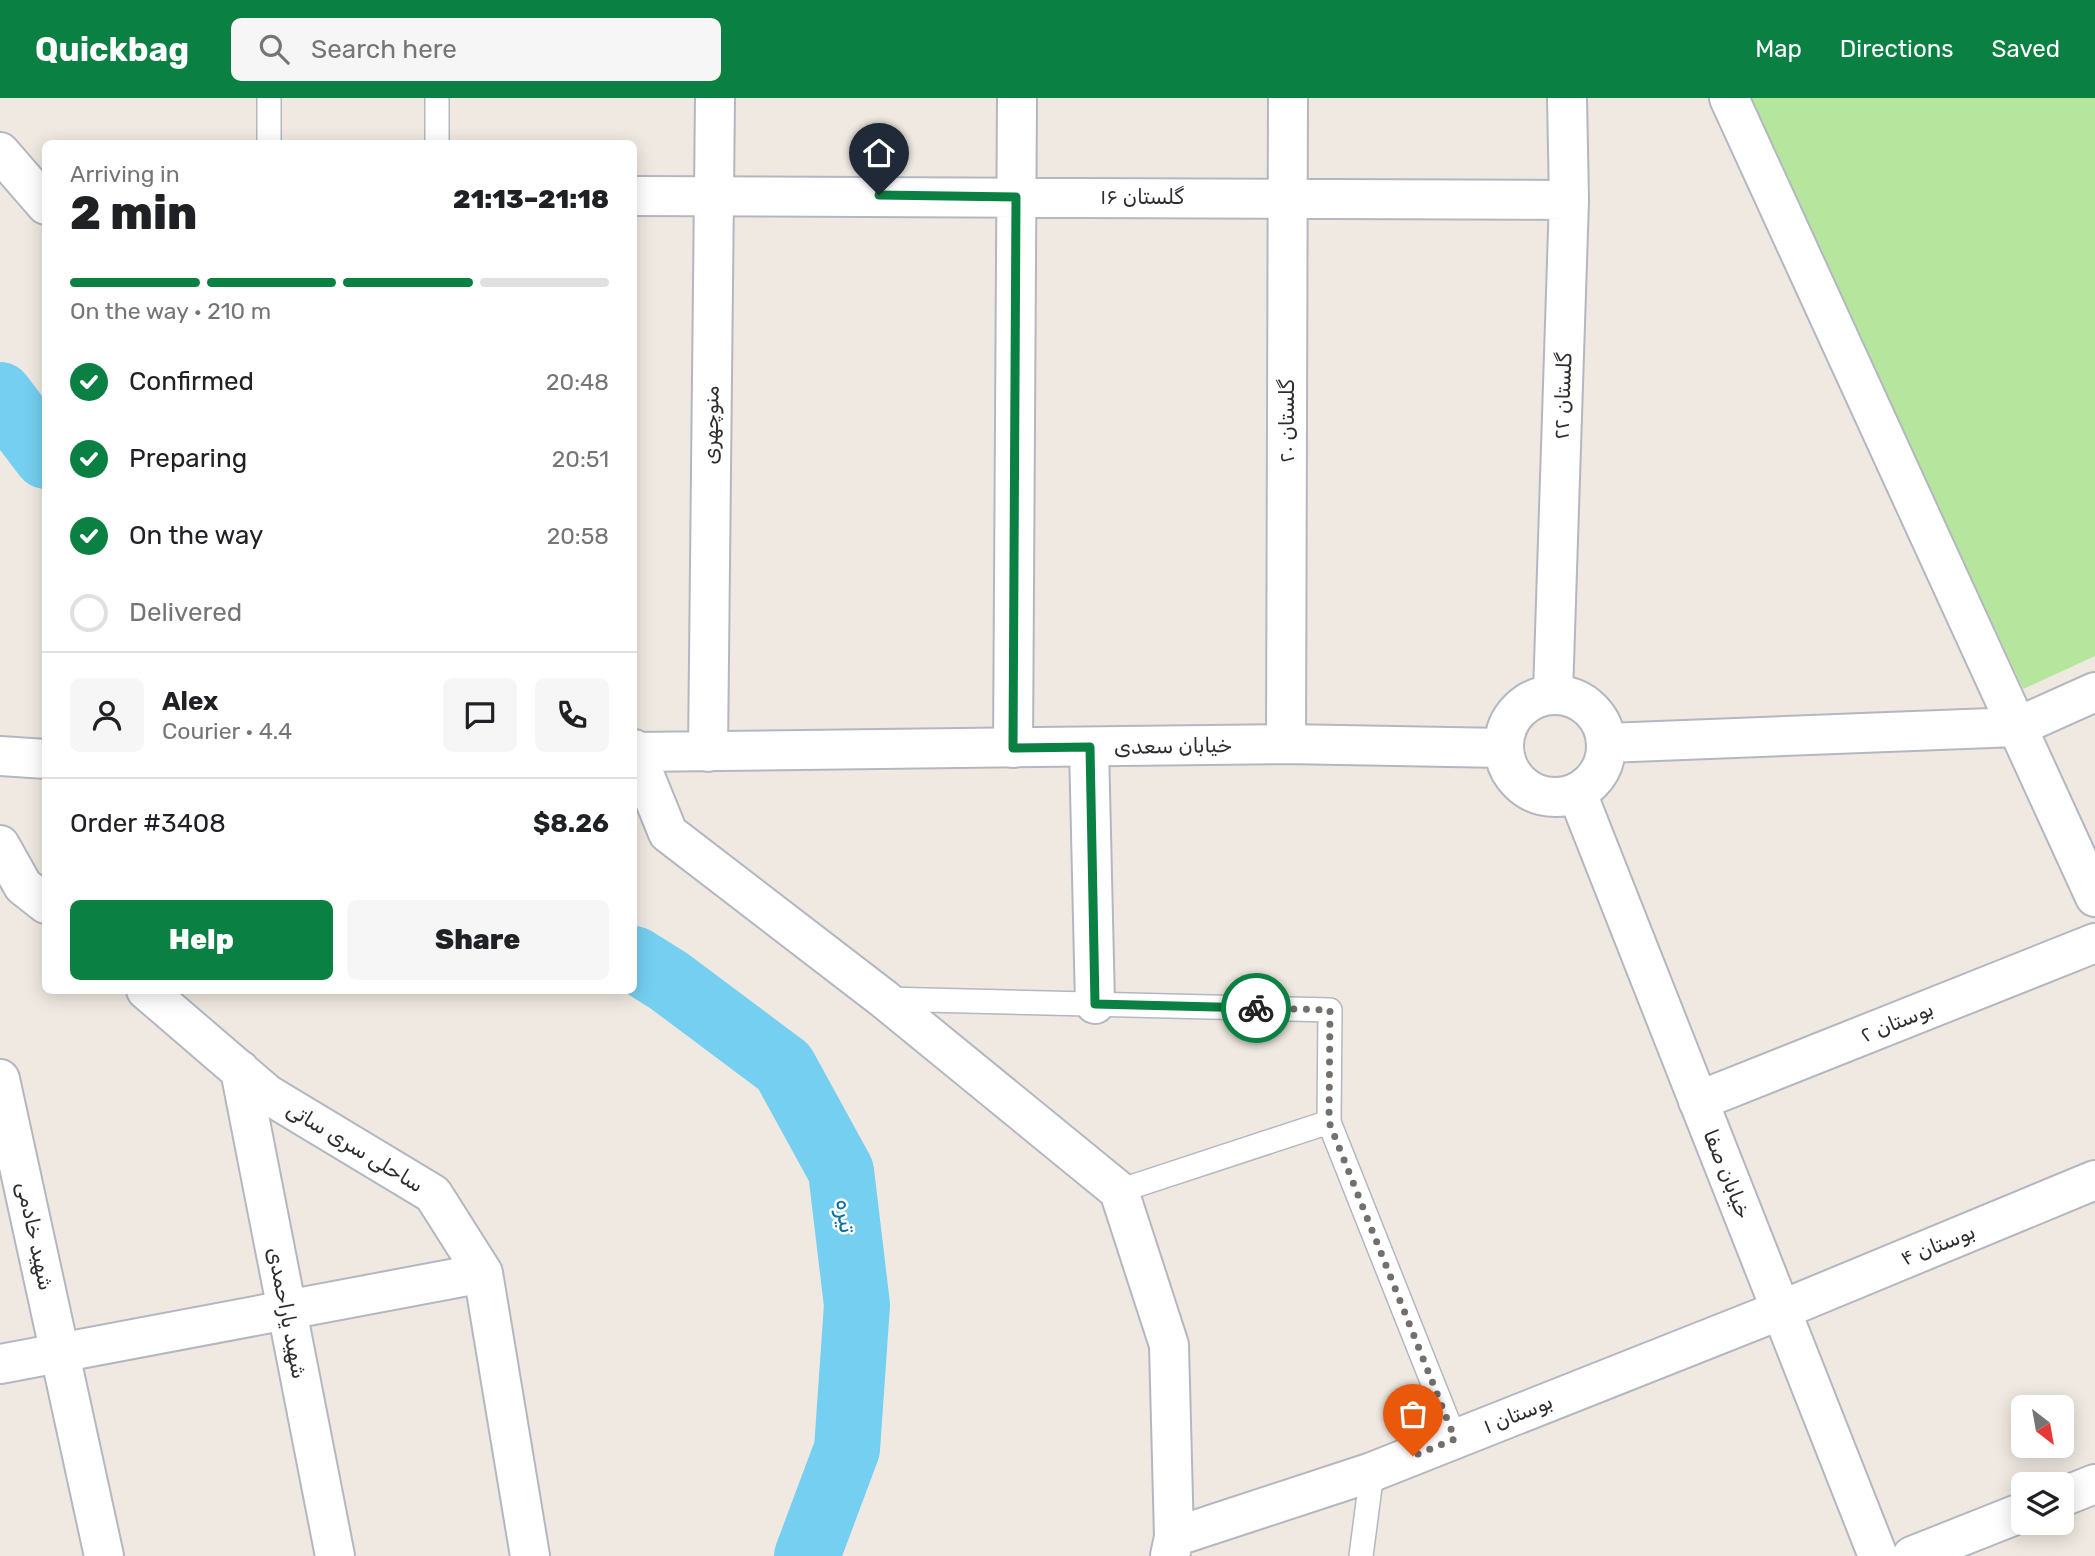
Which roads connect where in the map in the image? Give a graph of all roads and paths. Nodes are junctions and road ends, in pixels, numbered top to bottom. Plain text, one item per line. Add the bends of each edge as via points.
1 (269, 98) edge
2 (437, 98) edge
3 (715, 98) edge
4 (1017, 98) edge
5 (1288, 98) edge
6 (1567, 98) edge
7 (1729, 98) edge
8 (269, 140) edge
9 (437, 140) edge
10 (0, 152) edge
11 (714, 194) junction
12 (637, 196) edge
13 (1016, 197) junction
14 (1287, 198) junction
15 (42, 200) edge
16 (1569, 200) junction
17 (2095, 692) edge
18 (1553, 694) junction
19 (2017, 727) junction
20 (1607, 743) junction
21 (1286, 744) junction
22 (1090, 747) junction
23 (1013, 748) junction
24 (1503, 748) junction
25 (637, 751) edge
26 (708, 752) junction
27 (0, 756) edge
28 (637, 758) edge
29 (42, 759) edge
30 (1577, 793) junction
31 (0, 845) edge
32 (2095, 897) edge
33 (42, 901) edge
34 (2095, 943) edge
35 (151, 994) edge
36 (884, 999) junction
37 (1095, 1004) junction
38 (240, 1070) junction
39 (0, 1079) edge
40 (1698, 1101) junction
41 (1329, 1122) junction
42 (2095, 1180) edge
43 (1119, 1191) junction
44 (484, 1273) junction
45 (286, 1310) junction
46 (1781, 1310) junction
47 (60, 1352) junction
48 (0, 1364) edge
49 (1455, 1439) junction
50 (1372, 1472) junction
51 (2095, 1484) edge
52 (2074, 1492) edge
53 (2011, 1517) edge
54 (1172, 1547) edge
55 (104, 1556) edge
56 (335, 1556) edge
57 (530, 1556) edge
58 (1361, 1556) edge
59 (1878, 1556) edge
60 (1912, 1556) edge

1 - 8 lane
2 - 9 lane
3 - 11 street, منوچهری
4 - 13 street
5 - 14 street, گلستان ۲۰
6 - 16 street, گلستان ۲۲
7 - 19 street
10 - 15 street
11 - 12 street, گلستان ۱۶
11 - 13 street, گلستان ۱۶
11 - 26 street, منوچهری
13 - 14 street, گلستان ۱۶
13 - 23 street
14 - 16 street, گلستان ۱۶
14 - 21 street, گلستان ۲۰
16 - 18 street, گلستان ۲۲
17 - 19 street
18 - 20 street via 1573,697 1590,707 1602,723
18 - 24 street via 1532,699 1516,711
19 - 20 street
19 - 32 street
20 - 30 street via 1599,772
21 - 22 street, خیابان سعدی
21 - 24 street, خیابان سعدی
22 - 23 street, خیابان سعدی
22 - 37 street
23 - 26 street, خیابان سعدی
24 - 30 street via 1507,768 1537,795 1558,798
25 - 26 street, خیابان سعدی
27 - 29 street
28 - 36 street via 668,832
30 - 40 street, خیابان صفا
31 - 33 street via 23,886
34 - 40 street, بوستان ۲
35 - 38 street, ساحلی سری ساتی
36 - 37 lane
36 - 43 street
37 - 41 lane via 1330,1010
38 - 44 street, ساحلی سری ساتی via 267,1094 433,1194
38 - 45 street, شهید یاراحمدی
39 - 47 street, شهید خادمی
40 - 46 street, خیابان صفا
41 - 43 lane
41 - 49 lane
42 - 46 street, بوستان ۴
43 - 54 street via 1169,1345
44 - 45 street
44 - 57 street, ساحلی سری ساتی
45 - 47 street
45 - 56 street, شهید یاراحمدی
46 - 49 street, بوستان ۱
46 - 59 street, خیابان صفا
47 - 48 street
47 - 55 street, شهید خادمی
49 - 50 street, بوستان ۱
50 - 54 street, بوستان ۱
50 - 58 lane
51 - 52 street
53 - 60 street

